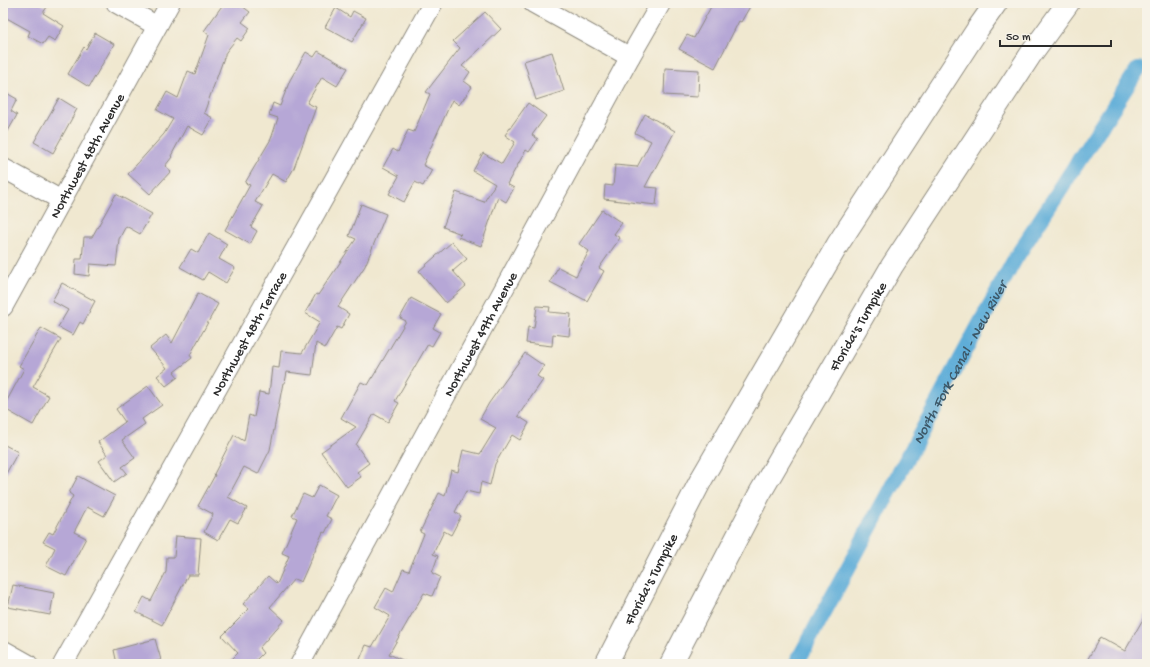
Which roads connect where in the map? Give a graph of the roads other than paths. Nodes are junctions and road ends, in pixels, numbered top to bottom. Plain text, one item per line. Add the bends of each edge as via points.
1 (116, 3) edge
2 (170, 3) edge
3 (433, 3) edge
4 (533, 3) edge
5 (661, 3) edge
6 (996, 3) edge
7 (1068, 3) edge
8 (157, 26) junction
9 (630, 57) junction
10 (3, 168) edge
11 (61, 200) junction
12 (3, 307) edge
13 (3, 650) edge
14 (28, 664) edge
15 (63, 664) edge
16 (300, 664) edge
17 (606, 664) edge
18 (671, 664) edge

1 - 8 street
2 - 8 street, Northwest 48th Avenue
3 - 15 street, Northwest 48th Terrace
4 - 9 street
5 - 9 street, Northwest 49th Avenue
6 - 17 highway, Florida's Turnpike via 838,244 702,478
7 - 18 highway, Florida's Turnpike via 1031,54 892,266 760,493
8 - 11 street, Northwest 48th Avenue
9 - 16 street, Northwest 49th Avenue
10 - 11 street
11 - 12 street, Northwest 48th Avenue
13 - 14 street

